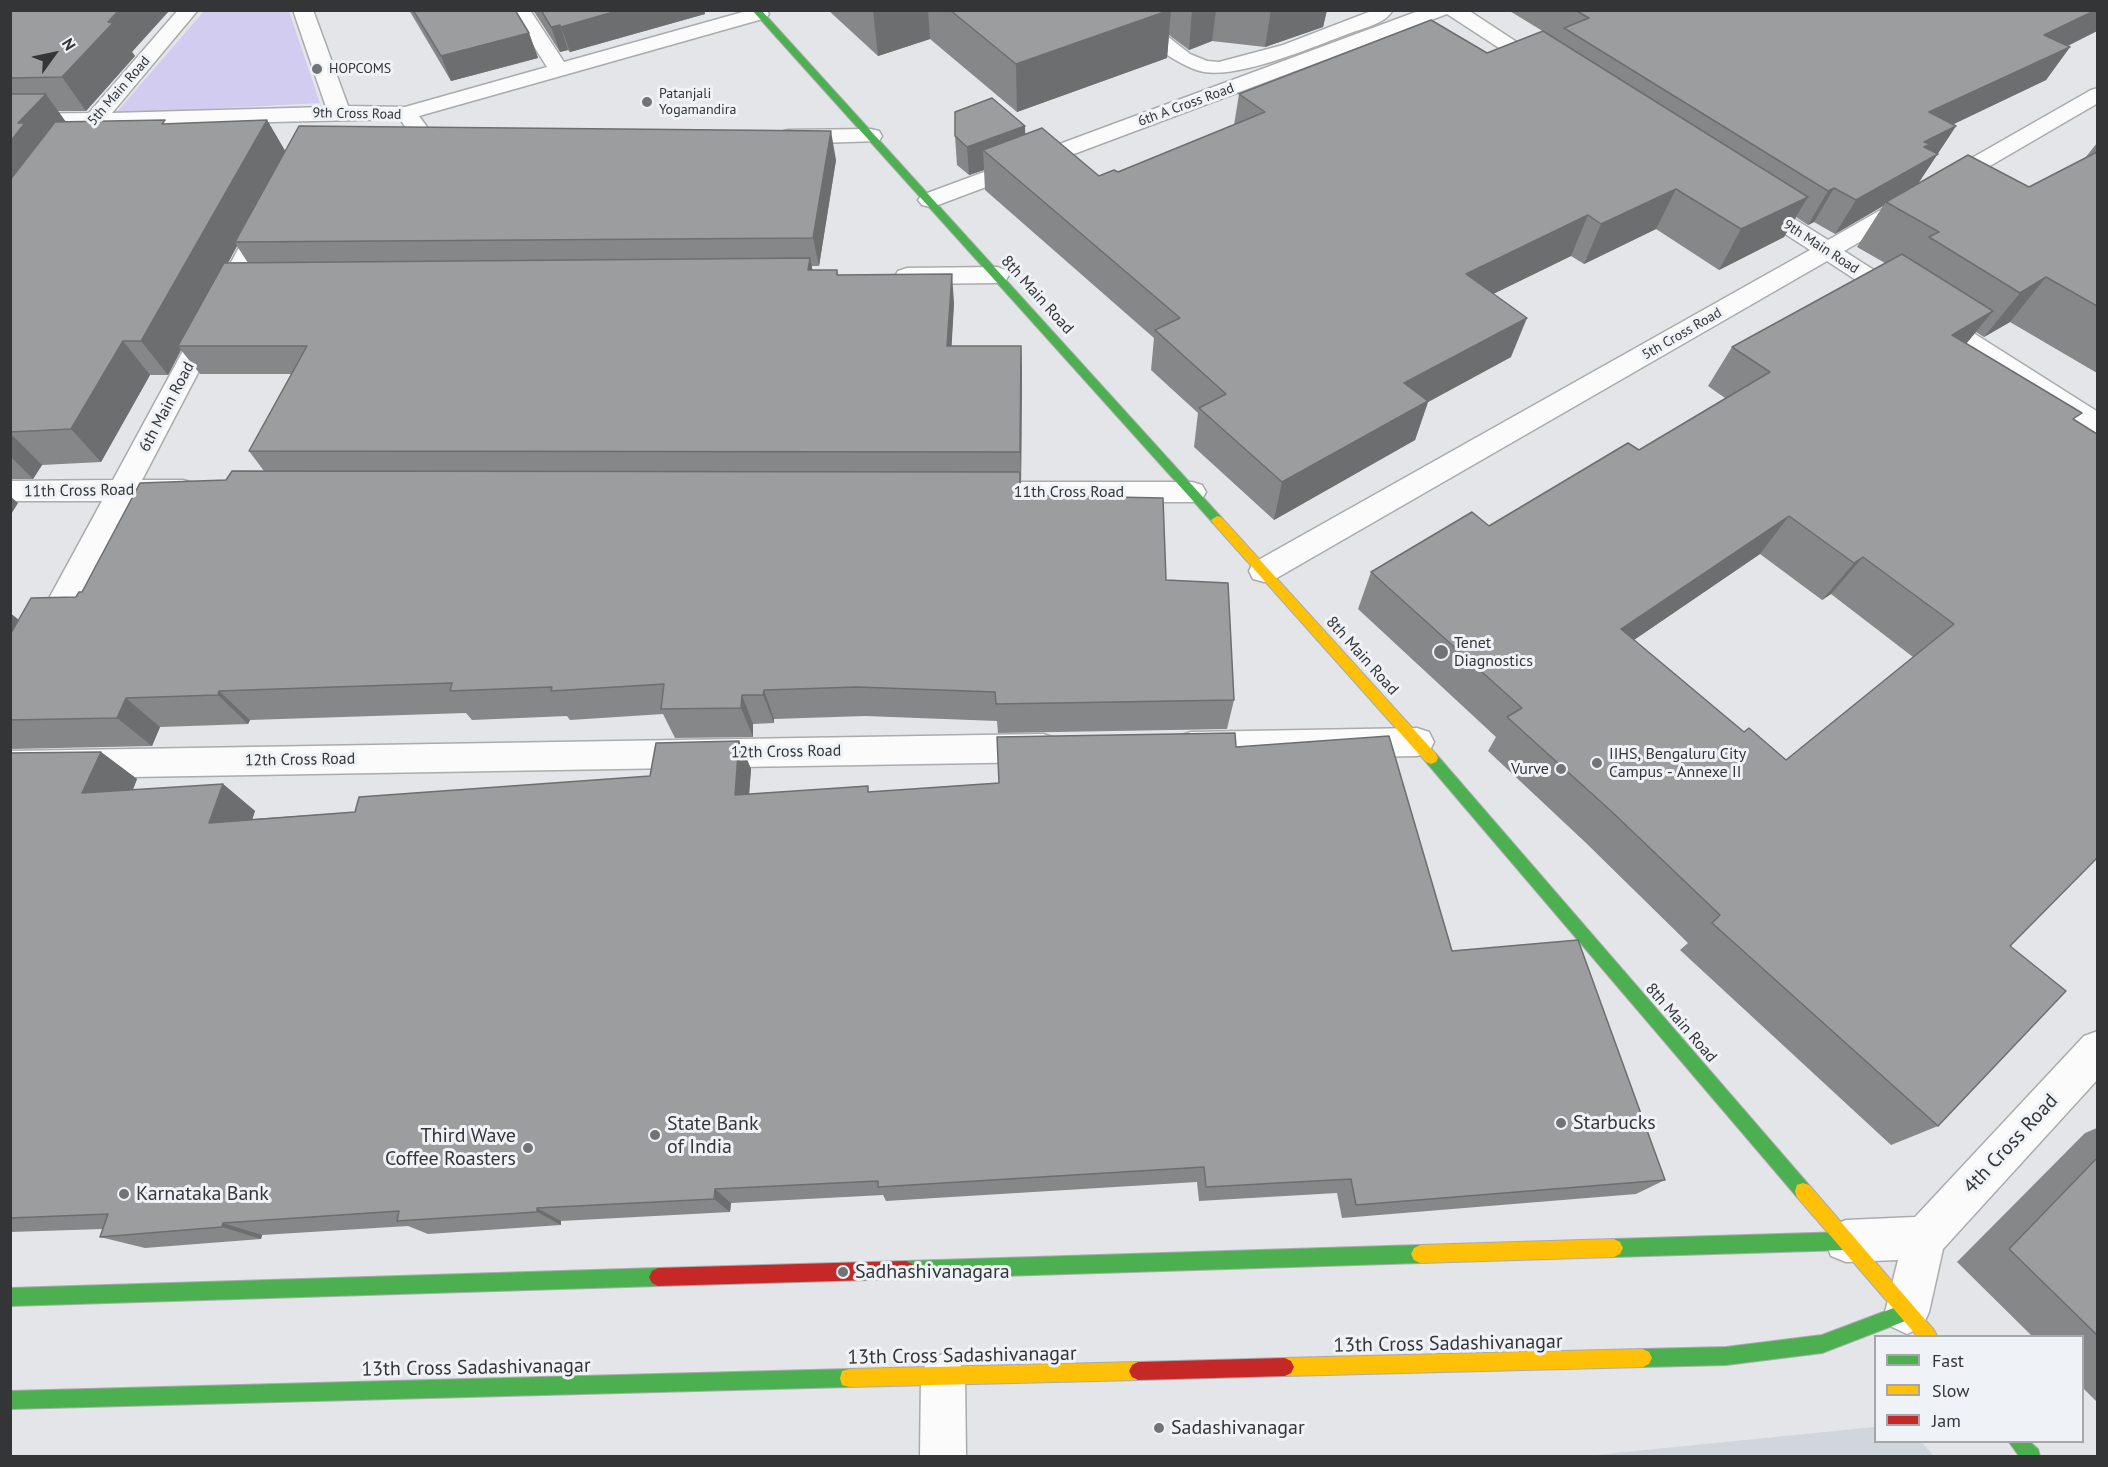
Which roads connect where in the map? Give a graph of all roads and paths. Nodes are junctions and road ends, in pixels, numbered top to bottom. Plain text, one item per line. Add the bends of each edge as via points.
1 (189, 10) edge
2 (303, 10) edge
3 (520, 10) edge
4 (1122, 10) edge
5 (1384, 10) edge
6 (1441, 10) edge
7 (1454, 10) edge
8 (758, 12) edge
9 (559, 70) junction
10 (1565, 82) edge
11 (2097, 94) edge
12 (406, 112) junction
13 (325, 119) junction
14 (10, 120) edge
15 (92, 121) junction
16 (871, 136) junction
17 (767, 137) edge
18 (480, 138) edge
19 (72, 149) edge
20 (1736, 193) edge
21 (278, 196) edge
22 (930, 200) junction
23 (1827, 251) junction
24 (997, 275) junction
25 (890, 276) edge
26 (2097, 425) edge
27 (123, 490) junction
28 (206, 490) edge
29 (10, 491) edge
30 (955, 492) edge
31 (1192, 492) junction
32 (1264, 571) junction
33 (10, 702) edge
34 (1417, 742) junction
35 (1167, 746) edge
36 (1071, 748) edge
37 (10, 765) edge
38 (2097, 1050) edge
39 (1924, 1238) junction
40 (1846, 1241) junction
41 (10, 1297) edge
42 (1918, 1324) edge
43 (943, 1376) junction
44 (10, 1400) edge
45 (2019, 1443) edge
46 (943, 1456) edge
47 (2031, 1456) edge

1 - 15 street, 5th Main Road
2 - 13 street
3 - 9 street
4 - 5 lane via 1190,62 1207,68 1234,67 1379,16
6 - 22 street, 6th A Cross Road
7 - 10 street
8 - 9 street
8 - 16 street, 8th Main Road
9 - 12 street
11 - 23 street, 5th Cross Road
12 - 13 street, 9th Cross Road
12 - 18 street, 9th Cross Road via 424,138
13 - 15 street, 9th Cross Road
14 - 15 street, 9th Cross Road
15 - 19 street, 5th Main Road
16 - 17 street
16 - 22 street, 8th Main Road
20 - 23 street, 9th Main Road
21 - 27 street, 6th Main Road via 245,281
22 - 24 street, 8th Main Road
23 - 26 street, 9th Main Road
23 - 32 street, 5th Cross Road
24 - 25 street
24 - 31 street, 8th Main Road
27 - 28 street, 11th Cross Road
27 - 29 street, 11th Cross Road
27 - 33 street, 6th Main Road
30 - 31 street, 11th Cross Road
31 - 32 street, 8th Main Road
32 - 34 street, 8th Main Road
34 - 35 street
34 - 40 street, 8th Main Road
36 - 37 street, 12th Cross Road
38 - 39 street, 4th Cross Road
39 - 40 street
39 - 42 street
40 - 41 street
40 - 42 street, 8th Main Road
42 - 43 street, 13th Cross Sadashivanagar via 1822,1344 1726,1356
43 - 44 street, 13th Cross Sadashivanagar
43 - 46 street
45 - 47 street

